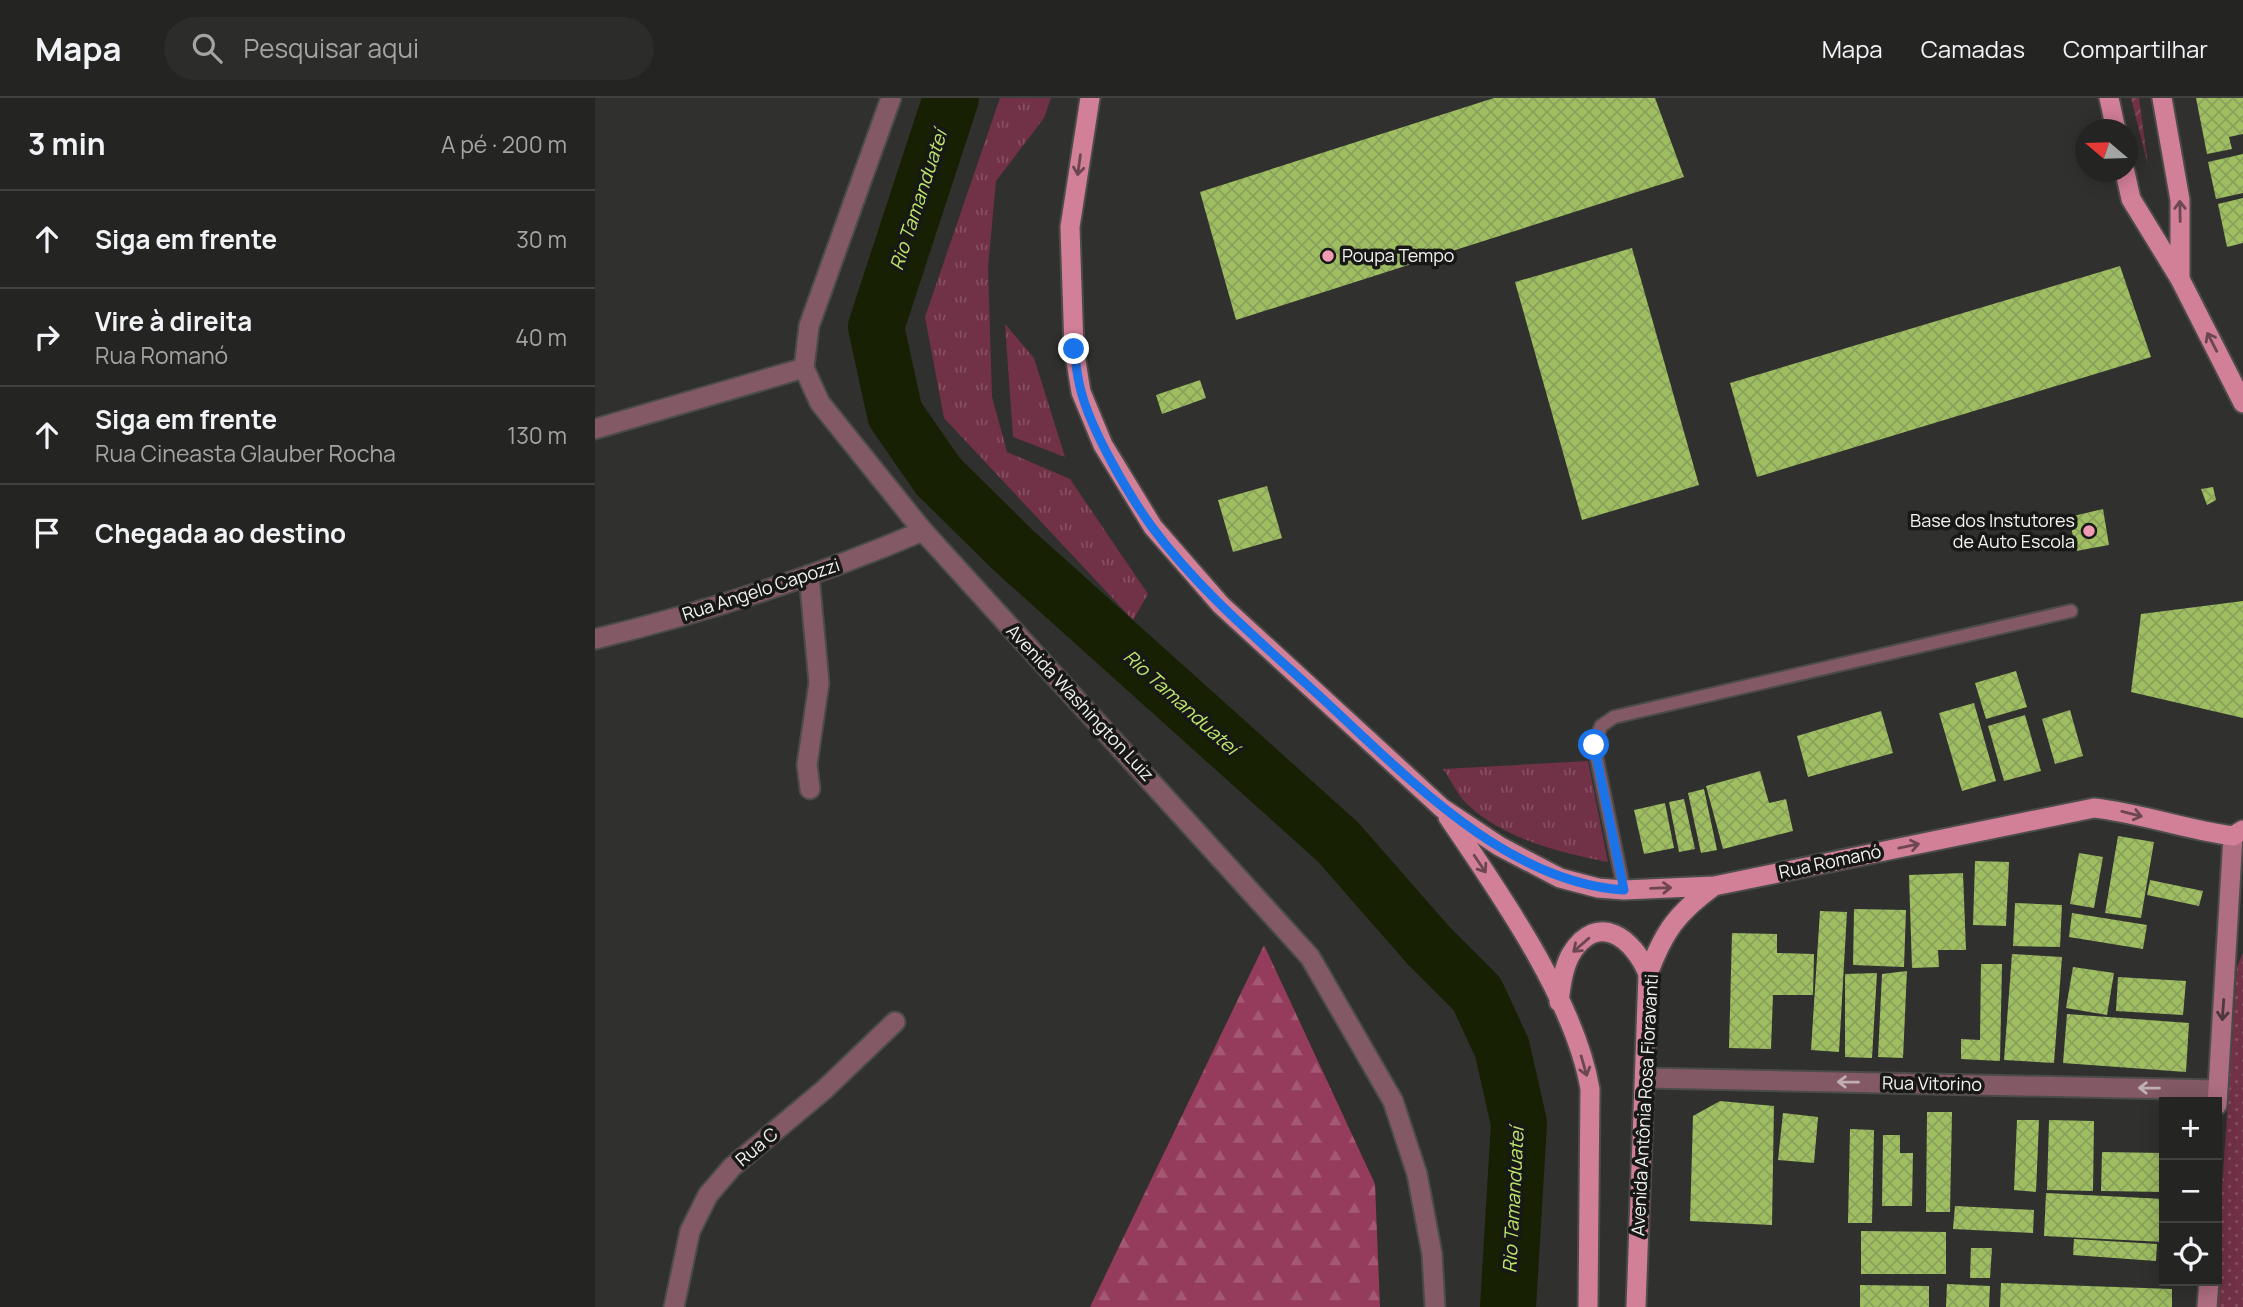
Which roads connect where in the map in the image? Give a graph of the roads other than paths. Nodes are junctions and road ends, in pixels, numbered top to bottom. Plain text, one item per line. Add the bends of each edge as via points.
1 (891, 98) edge
2 (1090, 98) edge
3 (2109, 98) edge
4 (2162, 98) edge
5 (2114, 119) edge
6 (2127, 182) edge
7 (2180, 279) junction
8 (804, 368) junction
9 (2243, 403) edge
10 (595, 429) edge
11 (923, 531) junction
12 (809, 575) junction
13 (2071, 611) dead end
14 (595, 639) edge
15 (810, 789) dead end
16 (1442, 808) junction
17 (2238, 833) edge
18 (1714, 886) junction
19 (1624, 890) junction
20 (2236, 936) edge
21 (1648, 974) junction
22 (1559, 1002) junction
23 (895, 1022) dead end
24 (1646, 1078) junction
25 (2217, 1097) edge
26 (2209, 1286) edge
27 (674, 1307) edge
28 (1435, 1307) edge
29 (1588, 1307) edge
30 (1636, 1307) edge
31 (2207, 1307) edge

1 - 8 street via 809,326
2 -> 16 main road via 1070,227 1074,349 1081,392 1103,445 1153,527 1221,605
3 - 5 main road
7 -> 4 main road via 2180,200
6 - 7 main road via 2131,199
9 -> 7 main road
8 - 10 street
8 - 11 street, Avenida Washington Luiz via 820,403
11 - 12 street, Rua Angelo Capozzi
11 - 28 street, Avenida Washington Luiz via 1310,957 1393,1101 1417,1174 1432,1254
12 - 14 street, Rua Angelo Capozzi
12 - 15 street via 819,683 807,765
13 - 19 lane via 1614,717 1601,726 1594,745
16 - 19 main road, Rua Romanó via 1499,846 1560,878
16 -> 22 main road via 1508,905
18 -> 17 main road, Rua Romanó via 2094,808
17 - 20 main road
19 -> 18 main road, Rua Romanó
18 - 21 main road, Avenida Antônia Rosa Fioravanti via 1673,920
20 -> 25 main road
21 -> 22 main road via 1640,954 1624,937 1601,932 1570,955
21 - 24 main road, Avenida Antônia Rosa Fioravanti
22 -> 29 main road via 1590,1089
23 - 27 street, Rua C via 825,1089 732,1167 708,1195 690,1231
25 -> 24 street, Rua Vitorino
24 - 30 main road, Avenida Antônia Rosa Fioravanti
26 - 31 main road

